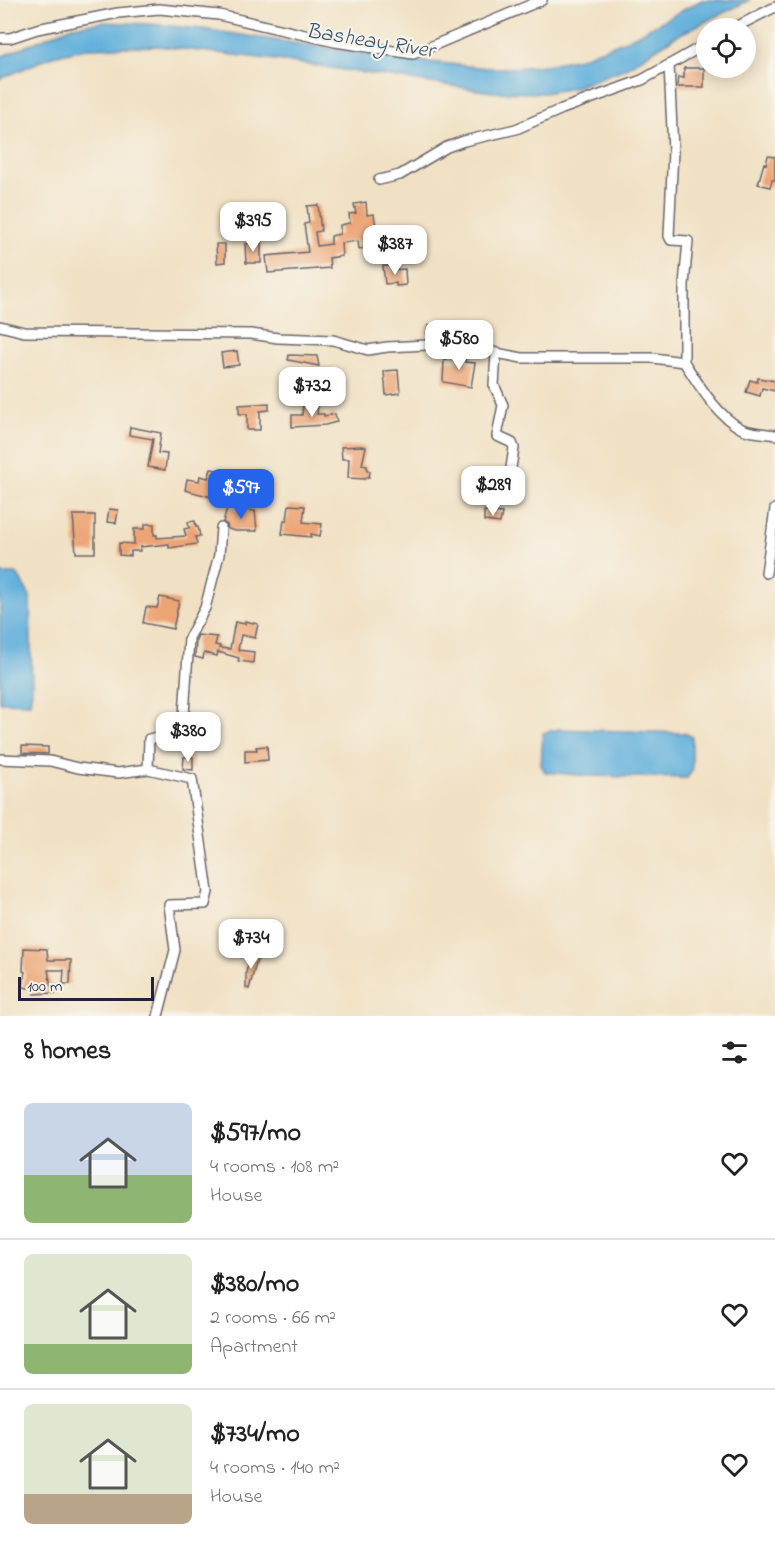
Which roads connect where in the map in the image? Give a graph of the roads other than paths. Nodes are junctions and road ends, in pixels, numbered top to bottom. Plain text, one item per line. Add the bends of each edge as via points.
1 (542, 0) edge
2 (775, 7) edge
3 (754, 18) edge
4 (0, 38) edge
5 (696, 50) edge
6 (669, 65) junction
7 (380, 180) dead end
8 (0, 327) edge
9 (496, 353) junction
10 (684, 362) junction
11 (775, 435) edge
12 (506, 501) dead end
13 (775, 509) edge
14 (221, 528) dead end
15 (766, 573) dead end
16 (0, 759) edge
17 (148, 769) junction
18 (158, 1016) edge

1 - 4 street via 413,54 335,42 219,15 159,9 118,13
2 - 3 street
5 - 6 street
6 - 7 street via 642,80 516,129 447,147 400,175
6 - 10 street via 673,151 669,237 688,241
8 - 9 street via 24,332 251,334 333,340 368,350 467,343
9 - 10 street via 522,358 653,358
9 - 12 street via 494,385 503,405 497,436 514,448
10 - 11 street via 718,410 743,429
13 - 15 street
14 - 17 street via 219,555 205,608 189,638 183,731 149,739
16 - 17 street via 50,761 118,773
17 - 18 street via 192,779 208,892 205,904 169,905 175,950

